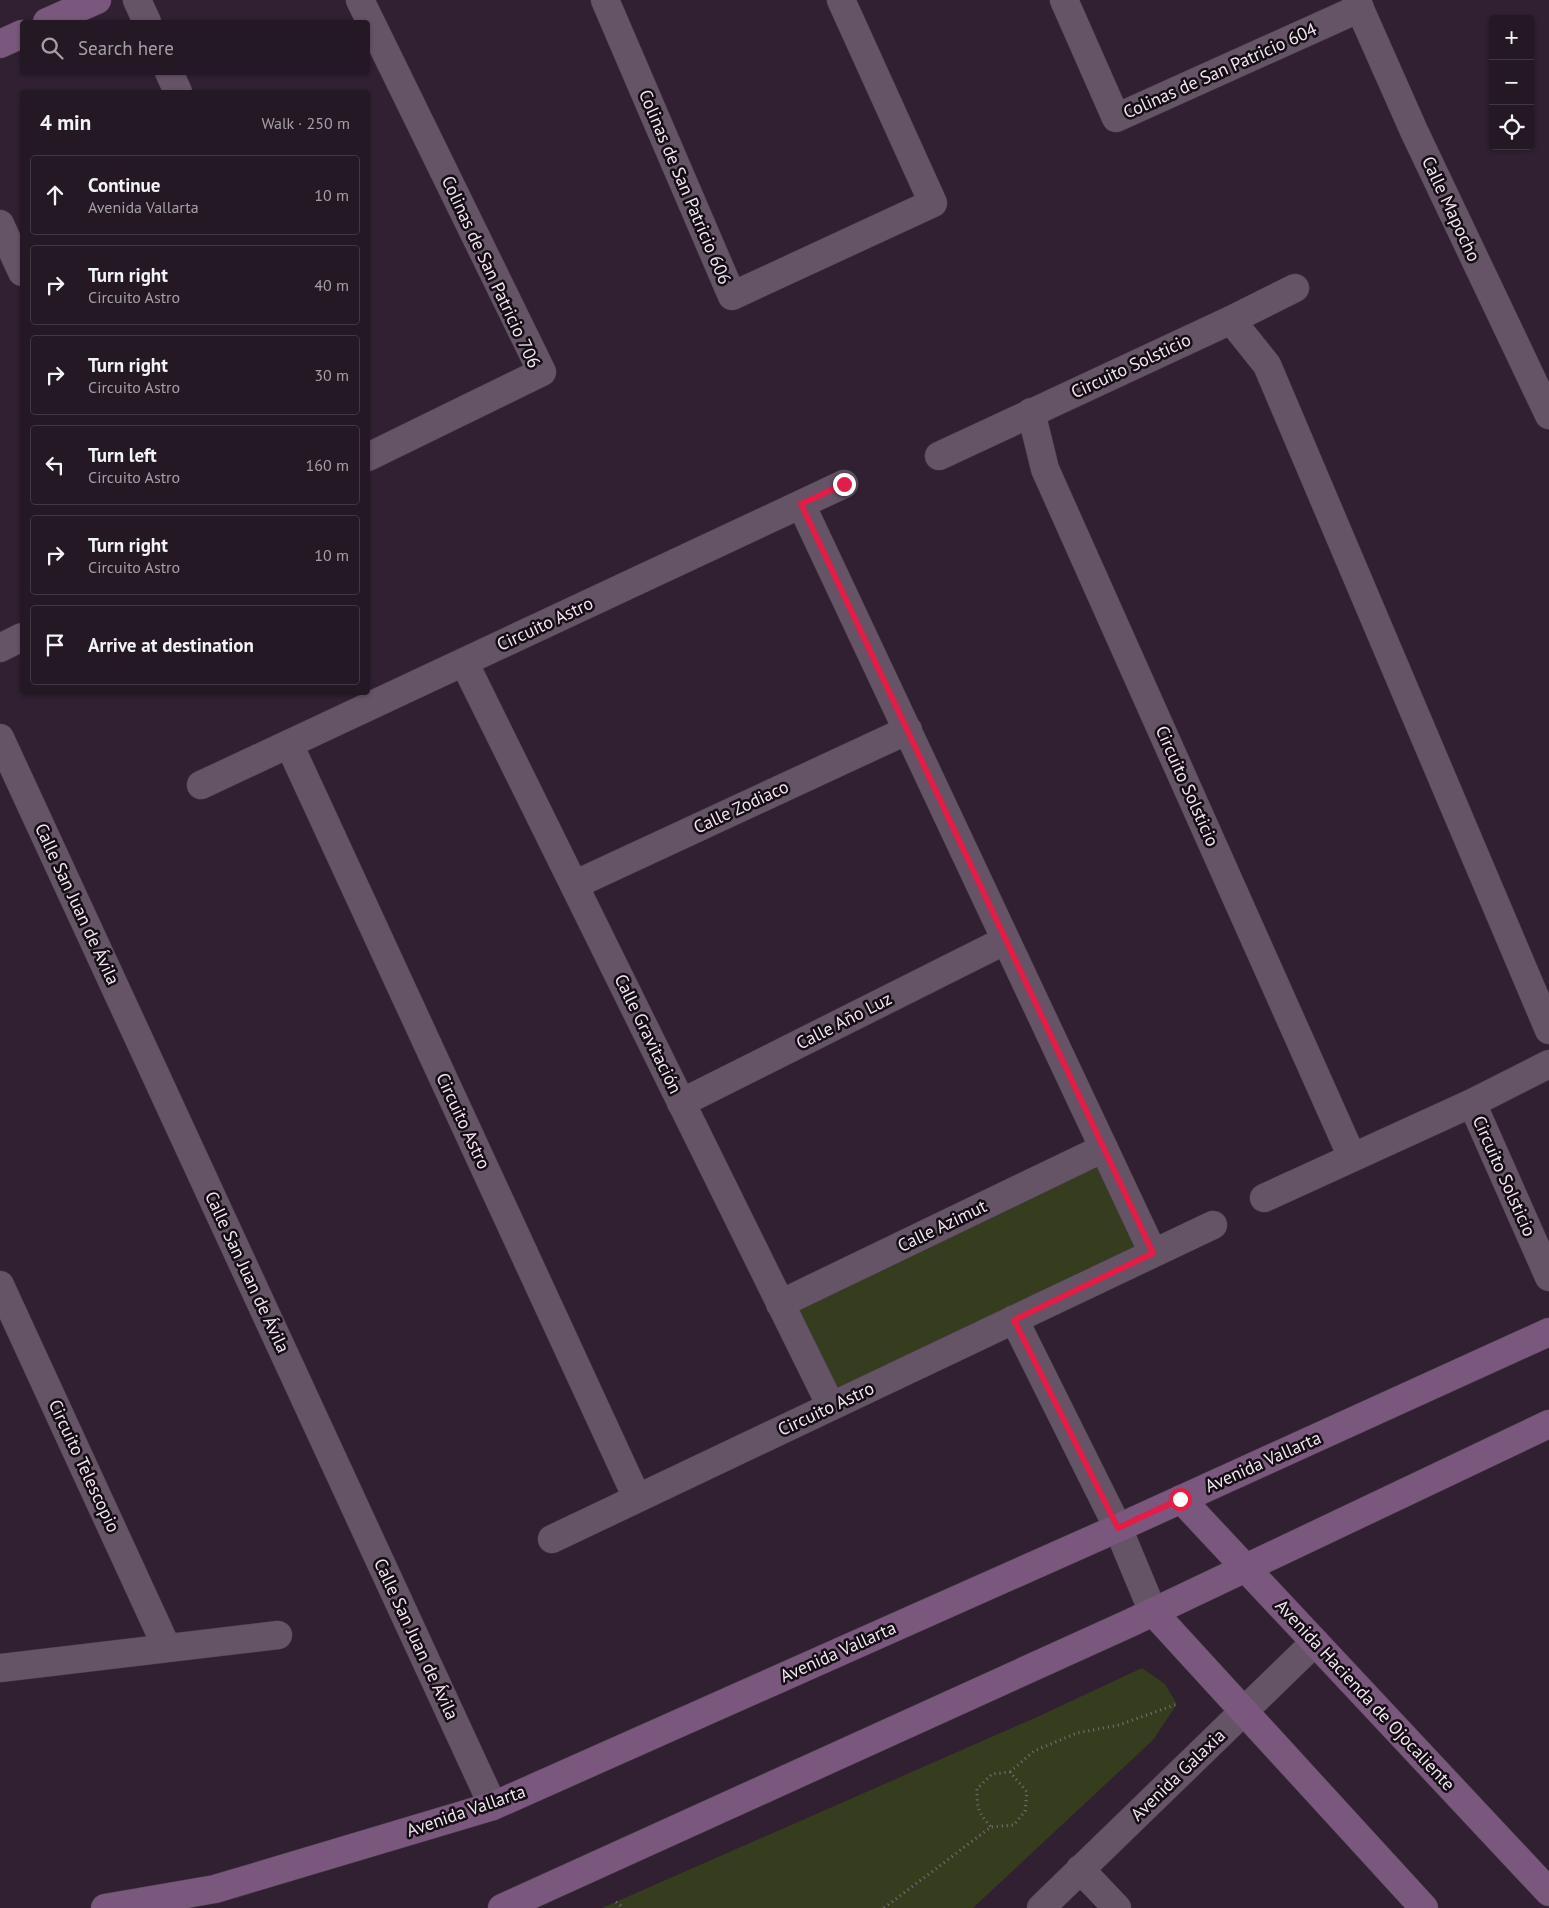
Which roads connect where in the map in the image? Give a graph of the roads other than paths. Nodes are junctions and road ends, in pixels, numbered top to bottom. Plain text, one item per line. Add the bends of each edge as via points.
1 (97, 0) edge
2 (137, 0) edge
3 (360, 0) edge
4 (605, 0) edge
5 (840, 0) edge
6 (1064, 0) edge
7 (1358, 4) edge
8 (52, 20) edge
9 (146, 20) edge
10 (370, 20) edge
11 (370, 20) edge
12 (20, 35) edge
13 (0, 44) edge
14 (170, 75) edge
15 (177, 90) edge
16 (0, 224) edge
17 (20, 268) edge
18 (1295, 288) dead end
19 (1231, 320) junction
20 (1031, 412) junction
21 (1549, 415) edge
22 (939, 456) dead end
23 (370, 457) edge
24 (844, 484) dead end
25 (801, 504) junction
26 (20, 638) edge
27 (0, 648) edge
28 (464, 662) junction
29 (908, 730) junction
30 (0, 738) edge
31 (289, 744) junction
32 (201, 785) dead end
33 (574, 885) junction
34 (1006, 940) junction
35 (1549, 1030) edge
36 (1549, 1064) edge
37 (681, 1103) junction
38 (1472, 1103) junction
39 (1104, 1148) junction
40 (1352, 1157) junction
41 (1264, 1198) dead end
42 (1213, 1225) dead end
43 (1153, 1253) junction
44 (1549, 1277) edge
45 (0, 1284) edge
46 (780, 1304) junction
47 (1014, 1320) junction
48 (1549, 1332) edge
49 (831, 1406) junction
50 (1549, 1424) edge
51 (637, 1498) junction
52 (1180, 1499) junction
53 (1118, 1528) junction
54 (552, 1538) dead end
55 (1245, 1568) junction
56 (1152, 1612) junction
57 (278, 1635) dead end
58 (1315, 1642) junction
59 (167, 1648) junction
60 (0, 1668) edge
61 (1244, 1712) junction
62 (492, 1806) junction
63 (1080, 1869) junction
64 (1549, 1892) edge
65 (105, 1908) edge
66 (502, 1908) edge
67 (1040, 1908) edge
68 (1116, 1908) edge
69 (1424, 1908) edge

1 - 8 street
2 - 9 street
3 - 10 street, Colinas de San Patricio 706
4 - 5 street, Colinas de San Patricio 606 via 732,296 933,203
6 - 7 street, Colinas de San Patricio 604 via 1116,118
7 - 21 street, Calle Mapocho via 1414,131
11 - 23 street, Colinas de San Patricio 706 via 542,372
12 - 13 street
14 - 15 street
16 - 17 street
18 - 19 street, Circuito Solsticio
19 - 20 street, Circuito Solsticio
19 - 35 street via 1267,364
20 - 22 street, Circuito Solsticio
20 - 40 street, Circuito Solsticio via 1045,469
24 - 25 street, Circuito Astro
25 - 28 street, Circuito Astro
25 - 29 street
26 - 27 street
28 - 31 street, Circuito Astro
28 - 33 street, Calle Gravitación
29 - 33 street, Calle Zodiaco
29 - 34 street
30 - 62 street, Calle San Juan de Ávila
31 - 32 street, Circuito Astro
31 - 51 street, Circuito Astro
33 - 37 street, Calle Gravitación
34 - 37 street, Calle Año Luz
34 - 39 street
36 - 38 street, Circuito Solsticio
37 - 46 street, Calle Gravitación
38 - 40 street, Circuito Solsticio
38 - 44 street, Circuito Solsticio
39 - 43 street
39 - 46 street, Calle Azimut
40 - 41 street, Circuito Solsticio
42 - 43 street, Circuito Astro
43 - 47 street, Circuito Astro
45 - 59 street, Circuito Telescopio
46 - 49 street, Calle Gravitación
47 - 49 street, Circuito Astro
47 - 53 street
48 - 52 street, Avenida Vallarta
49 - 51 street, Circuito Astro
50 - 55 street
51 - 54 street, Circuito Astro
52 - 53 street, Avenida Vallarta
52 - 55 street, Avenida Hacienda de Ojocaliente
53 - 56 street
53 - 62 street, Avenida Vallarta
55 - 56 street
55 - 58 street, Avenida Hacienda de Ojocaliente
56 - 61 street
56 - 66 street
57 - 59 street
58 - 61 street, Avenida Galaxia
58 - 64 street, Avenida Hacienda de Ojocaliente
59 - 60 street
61 - 63 street, Avenida Galaxia
61 - 69 street
62 - 65 street, Avenida Vallarta via 215,1889
63 - 67 street, Avenida Galaxia
63 - 68 street

